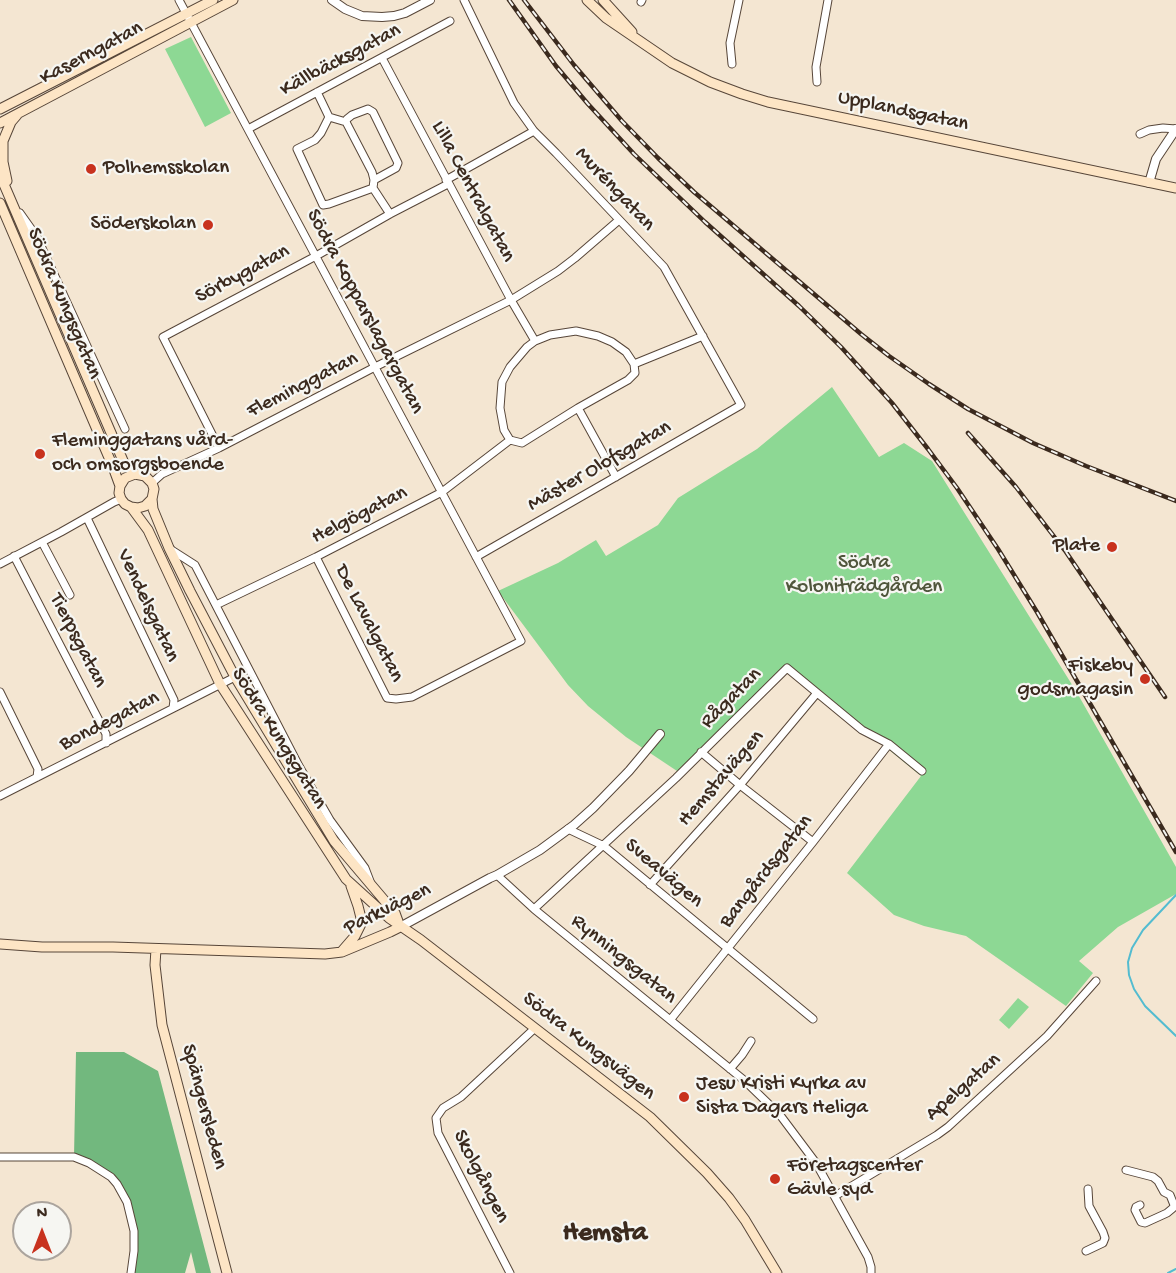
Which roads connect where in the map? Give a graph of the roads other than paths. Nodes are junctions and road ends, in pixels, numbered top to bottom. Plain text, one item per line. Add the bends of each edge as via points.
1 (178, 0) edge
2 (213, 0) edge
3 (233, 0) edge
4 (332, 0) edge
5 (430, 0) edge
6 (464, 0) edge
7 (587, 0) edge
8 (603, 0) edge
9 (738, 0) edge
10 (828, 0) edge
11 (188, 18) junction
12 (450, 21) dead end
13 (635, 37) junction
14 (382, 58) junction
15 (732, 64) dead end
16 (817, 82) dead end
17 (317, 92) junction
18 (0, 109) edge
19 (25, 109) junction
20 (329, 117) junction
21 (346, 122) junction
22 (0, 123) edge
23 (248, 129) junction
24 (1176, 129) edge
25 (534, 132) junction
26 (1140, 134) dead end
27 (0, 174) edge
28 (447, 182) junction
29 (1149, 183) junction
30 (373, 184) junction
31 (1176, 188) edge
32 (0, 203) edge
33 (13, 204) junction
34 (390, 214) junction
35 (619, 220) junction
36 (316, 256) junction
37 (511, 300) junction
38 (703, 336) junction
39 (535, 340) junction
40 (634, 364) junction
41 (375, 367) junction
42 (741, 405) joint
43 (578, 408) junction
44 (125, 429) dead end
45 (510, 440) junction
46 (219, 448) junction
47 (135, 474) junction
48 (616, 477) junction
49 (152, 483) junction
50 (120, 486) junction
51 (442, 492) junction
52 (121, 499) junction
53 (152, 499) junction
54 (131, 507) junction
55 (87, 518) junction
56 (42, 542) junction
57 (169, 548) junction
58 (14, 556) junction
59 (476, 557) junction
60 (316, 558) junction
61 (0, 564) edge
62 (70, 596) dead end
63 (216, 605) junction
64 (235, 677) junction
65 (220, 684) junction
66 (0, 692) edge
67 (817, 693) junction
68 (396, 699) joint
69 (173, 708) junction
70 (660, 734) dead end
71 (106, 743) junction
72 (889, 744) junction
73 (701, 752) junction
74 (922, 771) dead end
75 (37, 777) junction
76 (740, 785) junction
77 (0, 796) edge
78 (568, 829) junction
79 (813, 842) junction
80 (604, 846) junction
81 (497, 875) junction
82 (350, 884) junction
83 (650, 885) junction
84 (372, 889) junction
85 (534, 909) junction
86 (400, 927) junction
87 (0, 944) edge
88 (156, 949) junction
89 (728, 949) junction
90 (342, 952) junction
91 (1096, 981) dead end
92 (671, 1019) junction
93 (813, 1019) dead end
94 (535, 1028) junction
95 (751, 1041) dead end
96 (730, 1069) junction
97 (0, 1157) edge
98 (1126, 1170) dead end
99 (1088, 1190) dead end
100 (834, 1196) junction
101 (1140, 1205) dead end
102 (1086, 1251) dead end
103 (131, 1273) edge
104 (227, 1273) edge
105 (510, 1273) edge
106 (777, 1273) edge
107 (871, 1273) edge

1 - 11 street, Södra Kopparslagargatan
2 - 11 main road, Kaserngatan
3 - 11 main road, Kaserngatan
4 - 5 street via 362,16 382,17 405,13
6 - 25 street, Muréngatan via 514,103
7 - 13 main road, Upplandsgatan
8 - 13 main road, Upplandsgatan
9 - 15 street via 730,43
10 - 16 street
11 - 18 main road, Kaserngatan
11 - 19 main road, Kaserngatan
11 - 23 street, Södra Kopparslagargatan
12 - 14 street, Källbäcksgatan
13 - 29 main road, Upplandsgatan via 672,63 710,82 768,102
14 - 17 street, Källbäcksgatan
14 - 28 street, Lilla Centralgatan
17 - 20 street
17 - 23 street, Källbäcksgatan
19 - 22 main road, Kaserngatan
19 - 33 main road via 11,122 3,141 3,162
20 - 21 street
20 - 30 street via 315,140 297,149 323,205
21 - 30 street via 372,172
21 - 30 street via 362,111 373,112 397,159 396,168
23 - 36 street, Södra Kopparslagargatan
24 - 26 street
24 - 29 street via 1156,159
25 - 28 street, Sörbygatan
25 - 35 street, Muréngatan
27 - 33 main road, Södra Kungsgatan
28 - 34 street, Sörbygatan
28 - 37 street, Lilla Centralgatan
29 - 31 main road, Upplandsgatan
30 - 34 street
32 - 50 main road, Södra Kungsgatan
33 - 44 street, Södra Kungsgatan via 37,237
33 - 47 main road, Södra Kungsgatan via 124,463
34 - 36 street, Sörbygatan
35 - 37 street, Fleminggatan via 558,271
35 - 38 street, Muréngatan via 664,267
36 - 41 street, Södra Kopparslagargatan
36 - 46 street, Sörbygatan via 163,337
37 - 39 street, Lilla Centralgatan
37 - 41 street, Fleminggatan
38 - 40 street
38 - 42 street, Muréngatan
39 - 40 street via 576,331 598,336 626,352
39 - 45 street via 518,356 502,382 500,408
40 - 43 street via 635,373 628,380
41 - 46 street, Fleminggatan
41 - 51 street, Södra Kopparslagargatan
42 - 48 street, Mäster Olofsgatan
43 - 45 street via 522,443
43 - 48 street
45 - 51 street, Helgögatan
46 - 49 street, Fleminggatan via 162,474
47 - 49 main road, Södra Kungsgatan
47 - 50 main road via 126,477
48 - 59 street, Mäster Olofsgatan
49 - 53 main road, Södra Kungsgatan
50 - 52 main road, Södra Kungsgatan
51 - 59 street, Södra Kopparslagargatan
51 - 60 street, Helgögatan
52 - 54 main road, Södra Kungsgatan
52 - 55 street
53 - 54 main road via 145,506
53 - 57 main road, Södra Kungsgatan
54 - 65 main road, Södra Kungsgatan via 148,530
55 - 56 street
55 - 69 street, Vendelsgatan via 174,700
56 - 58 street
56 - 62 street
57 - 63 street, Södra Kungsgatan via 195,565
57 - 64 main road, Södra Kungsgatan
58 - 61 street
58 - 71 street, Tierpsgatan via 106,734
59 - 68 street, Södra Kopparslagargatan via 521,641 412,697
60 - 63 street, Helgögatan
60 - 68 street, De Lavalgatan via 387,698
63 - 84 street, Södra Kungsgatan via 299,766 330,820 365,868
64 - 65 street, Bondegatan
64 - 84 main road, Södra Kungsgatan via 334,841
65 - 69 street, Bondegatan
65 - 82 main road, Södra Kungsgatan
66 - 75 street via 38,769
67 - 72 street, Rågatan via 862,730
67 - 73 street, Rågatan via 787,668
67 - 76 street, Hemstavägen
69 - 71 street, Bondegatan
70 - 78 street, Parkvägen via 622,779
71 - 75 street, Bondegatan
72 - 74 street, Rågatan
72 - 79 street, Bangårdsgatan
73 - 76 street
73 - 80 street, Rågatan
75 - 77 street, Bondegatan
76 - 79 street
76 - 83 street, Hemstavägen
78 - 80 street
78 - 81 street, Parkvägen
79 - 89 street, Bangårdsgatan
80 - 83 street, Sveavägen
80 - 85 street, Rågatan
81 - 85 street, Rynningsgatan
81 - 86 street, Parkvägen
82 - 86 main road, Södra Kungsgatan
82 - 90 main road via 362,922
83 - 89 street, Sveavägen
84 - 86 main road, Södra Kungsgatan via 395,913
85 - 92 street, Rynningsgatan
86 - 90 main road, Parkvägen
86 - 94 main road, Södra Kungsvägen
87 - 88 main road, Parkvägen
88 - 90 main road, Parkvägen
88 - 104 main road, Spängersleden via 162,1025
89 - 92 street, Bangårdsgatan
89 - 93 street, Sveavägen
91 - 100 street, Apelgatan via 1047,1036 948,1127
92 - 96 street, Rynningsgatan
94 - 105 street, Skolgången via 461,1097 442,1108 436,1118 438,1133
94 - 106 main road, Södra Kungsvägen via 677,1142 729,1198
95 - 96 street
96 - 100 street, Rynningsgatan via 788,1124
97 - 103 street via 74,1157 111,1177 127,1202 134,1231
98 - 101 street via 1153,1177 1174,1205 1167,1213 1145,1223 1135,1210
99 - 102 street via 1089,1206 1105,1238 1103,1244
100 - 107 street, Rynningsgatan via 868,1257

